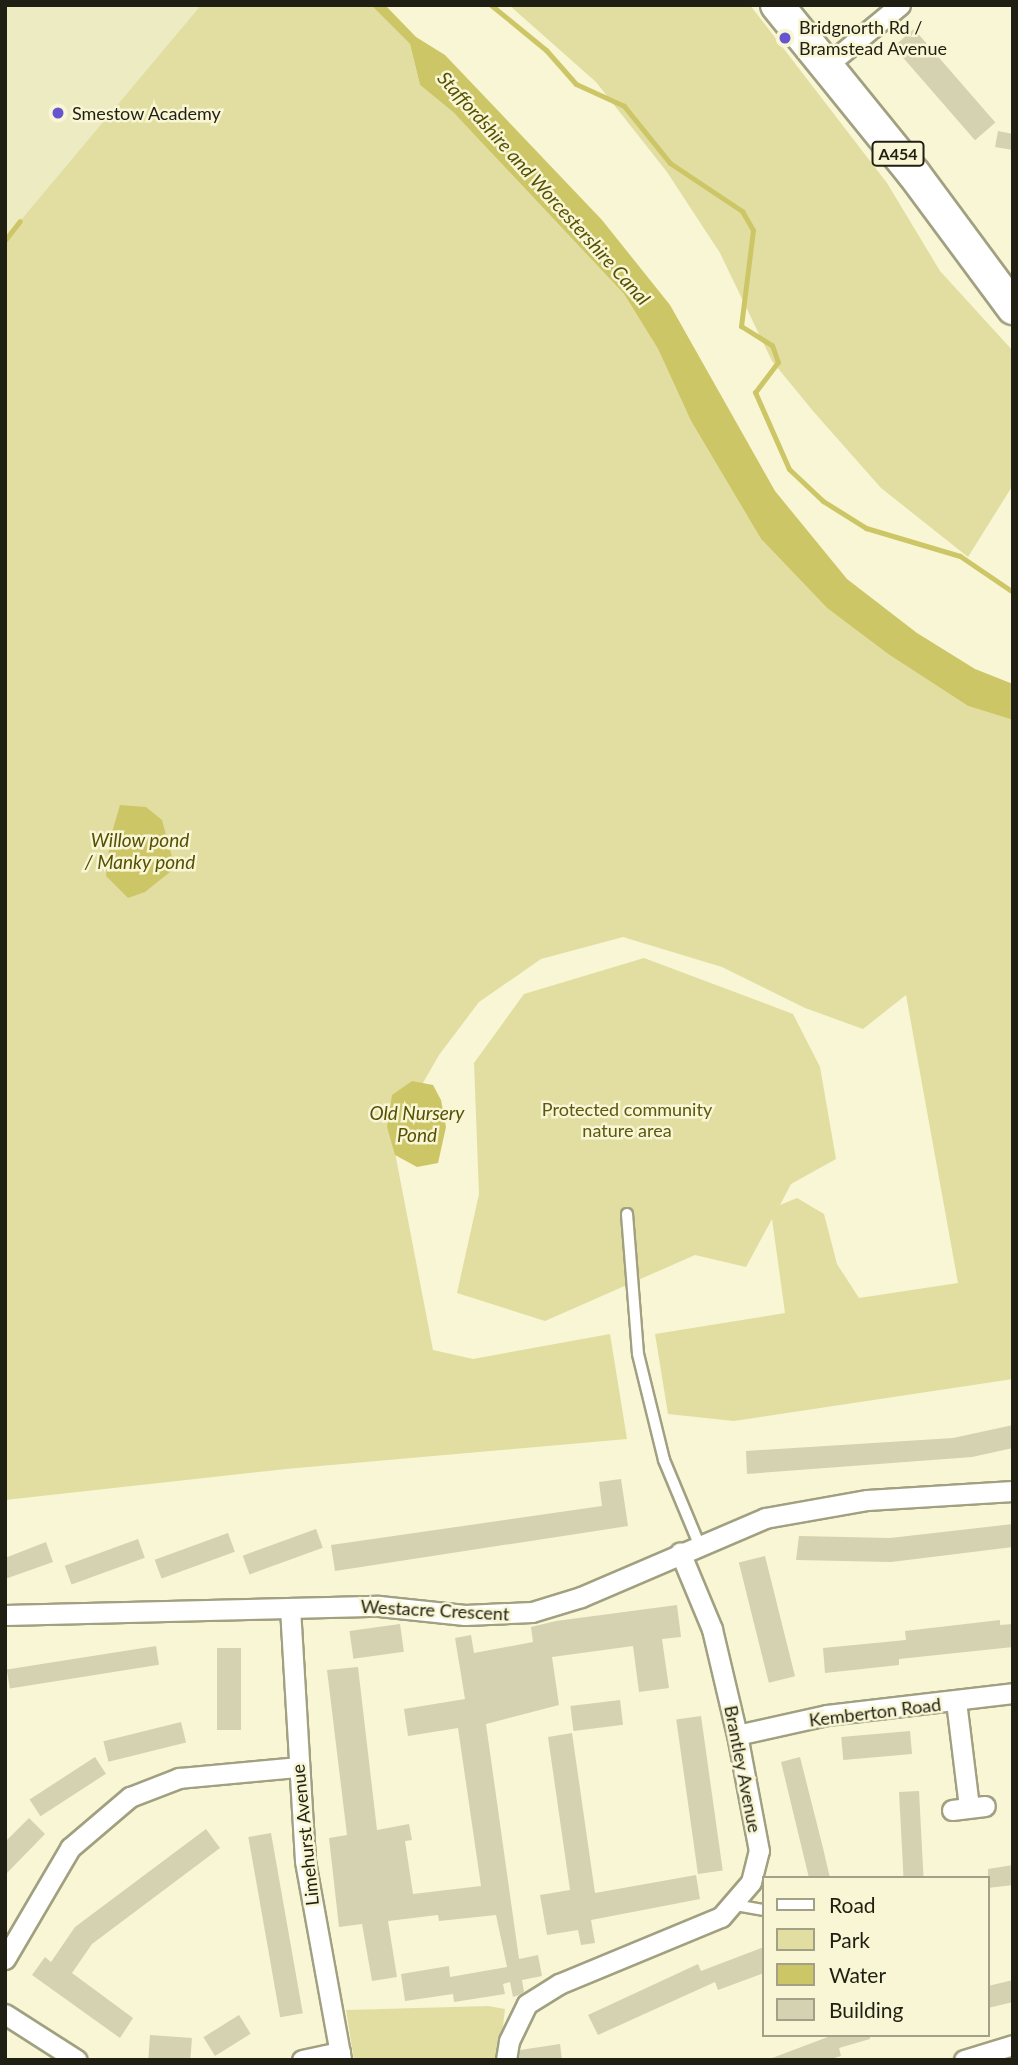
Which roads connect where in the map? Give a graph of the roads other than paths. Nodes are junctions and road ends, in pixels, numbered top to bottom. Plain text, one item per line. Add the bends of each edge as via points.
1 (777, 5) edge
2 (900, 5) edge
3 (826, 66) junction
4 (1013, 308) edge
5 (627, 1213) dead end
6 (1013, 1491) edge
7 (699, 1544) junction
8 (680, 1552) junction
9 (290, 1608) junction
10 (5, 1615) edge
11 (1013, 1693) edge
12 (956, 1701) junction
13 (737, 1735) junction
14 (297, 1767) junction
15 (968, 1808) dead end
16 (735, 1905) junction
17 (762, 1910) edge
18 (5, 1959) edge
19 (5, 2014) edge
20 (1013, 2045) edge
21 (340, 2056) edge
22 (77, 2060) edge
23 (302, 2060) edge
24 (506, 2060) edge
25 (964, 2060) edge

1 - 3 highway, A454
2 - 3 street
3 - 4 highway, A454 via 914,174
5 - 7 lane via 638,1354 664,1460
6 - 7 street, Westacre Crescent via 867,1500 765,1518
7 - 8 street, Westacre Crescent
8 - 9 street, Westacre Crescent via 580,1597 532,1612 497,1616 379,1606
8 - 13 street, Brantley Avenue via 712,1629
9 - 10 street, Westacre Crescent
9 - 14 street, Limehurst Avenue
11 - 12 street, Kemberton Road
12 - 13 street, Kemberton Road via 827,1715
12 - 15 street
13 - 16 street, Brantley Avenue via 759,1851 751,1882
14 - 18 street via 178,1778 121,1803 70,1848
14 - 21 street, Limehurst Avenue via 304,1861
16 - 17 lane
16 - 24 street, Brantley Avenue via 721,1917 559,1983 527,2004 509,2041
19 - 22 street
20 - 25 street
21 - 23 street

